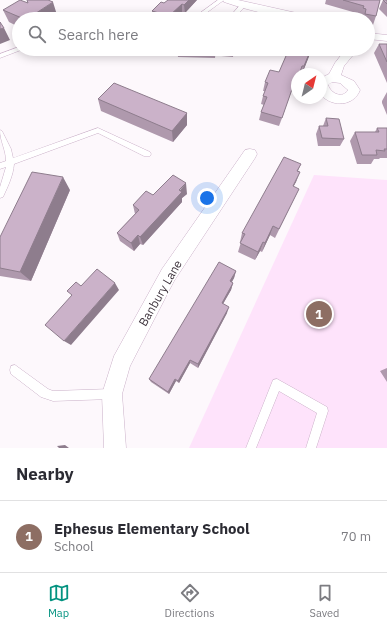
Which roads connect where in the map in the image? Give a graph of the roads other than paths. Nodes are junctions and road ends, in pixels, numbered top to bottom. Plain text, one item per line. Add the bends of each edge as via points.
1 (221, 0) edge
2 (228, 0) edge
3 (243, 5) junction
4 (205, 12) edge
5 (237, 12) edge
6 (265, 12) edge
7 (375, 37) edge
8 (387, 38) edge
9 (12, 51) edge
10 (0, 56) edge
11 (346, 56) edge
12 (335, 78) dead end
13 (0, 133) edge
14 (147, 154) dead end
15 (250, 154) dead end
16 (11, 162) junction
17 (0, 166) edge
18 (0, 195) edge
19 (15, 370) dead end
20 (112, 394) junction
21 (115, 448) edge
22 (251, 448) edge
23 (311, 448) edge

1 - 4 lane
2 - 3 street
3 - 5 lane
3 - 6 street
7 - 8 street
9 - 10 lane
11 - 12 street via 336,69
13 - 16 lane via 10,153
14 - 16 lane via 98,130
15 - 20 street, Banbury Lane via 168,275 121,363
16 - 17 lane
16 - 18 lane
19 - 20 lane via 45,394 53,396
20 - 21 street, Banbury Lane
22 - 23 lane via 277,384 323,411

